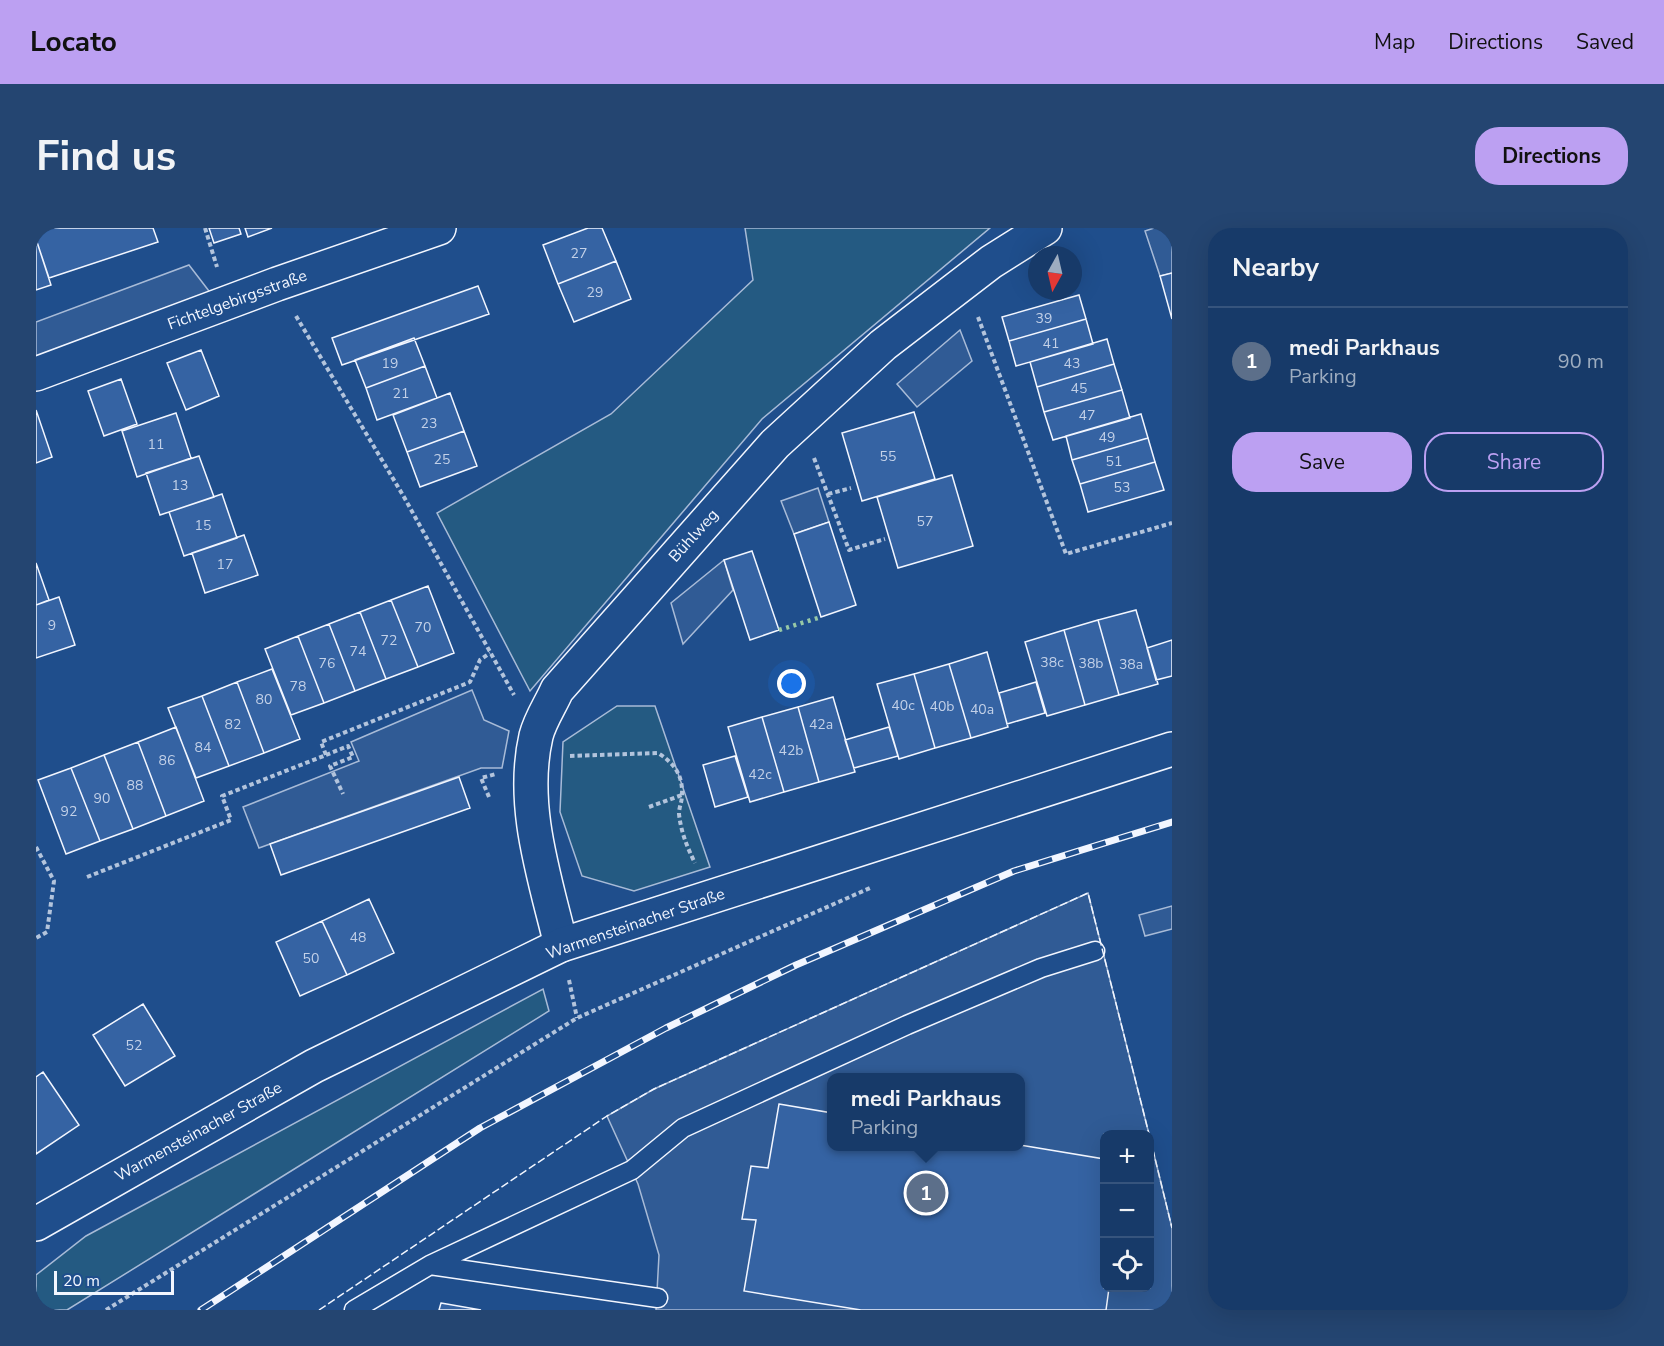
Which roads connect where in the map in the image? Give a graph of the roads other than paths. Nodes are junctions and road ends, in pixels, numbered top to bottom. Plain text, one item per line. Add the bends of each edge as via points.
1 (439, 228) edge
2 (1045, 228) edge
3 (36, 374) edge
4 (1172, 748) edge
5 (561, 945) junction
6 (1095, 951) dead end
7 (36, 1224) edge
8 (430, 1265) junction
9 (658, 1298) dead end
10 (354, 1310) edge

1 - 3 street, Fichtelgebirgsstraße
2 - 5 street, Bühlweg via 991,262 883,345 775,444 557,690 536,735 530,793 537,843
4 - 5 street, Warmensteinacher Straße
5 - 7 street, Warmensteinacher Straße via 314,1066
6 - 8 lane via 1010,981 683,1128 632,1170
8 - 9 lane
8 - 10 lane

